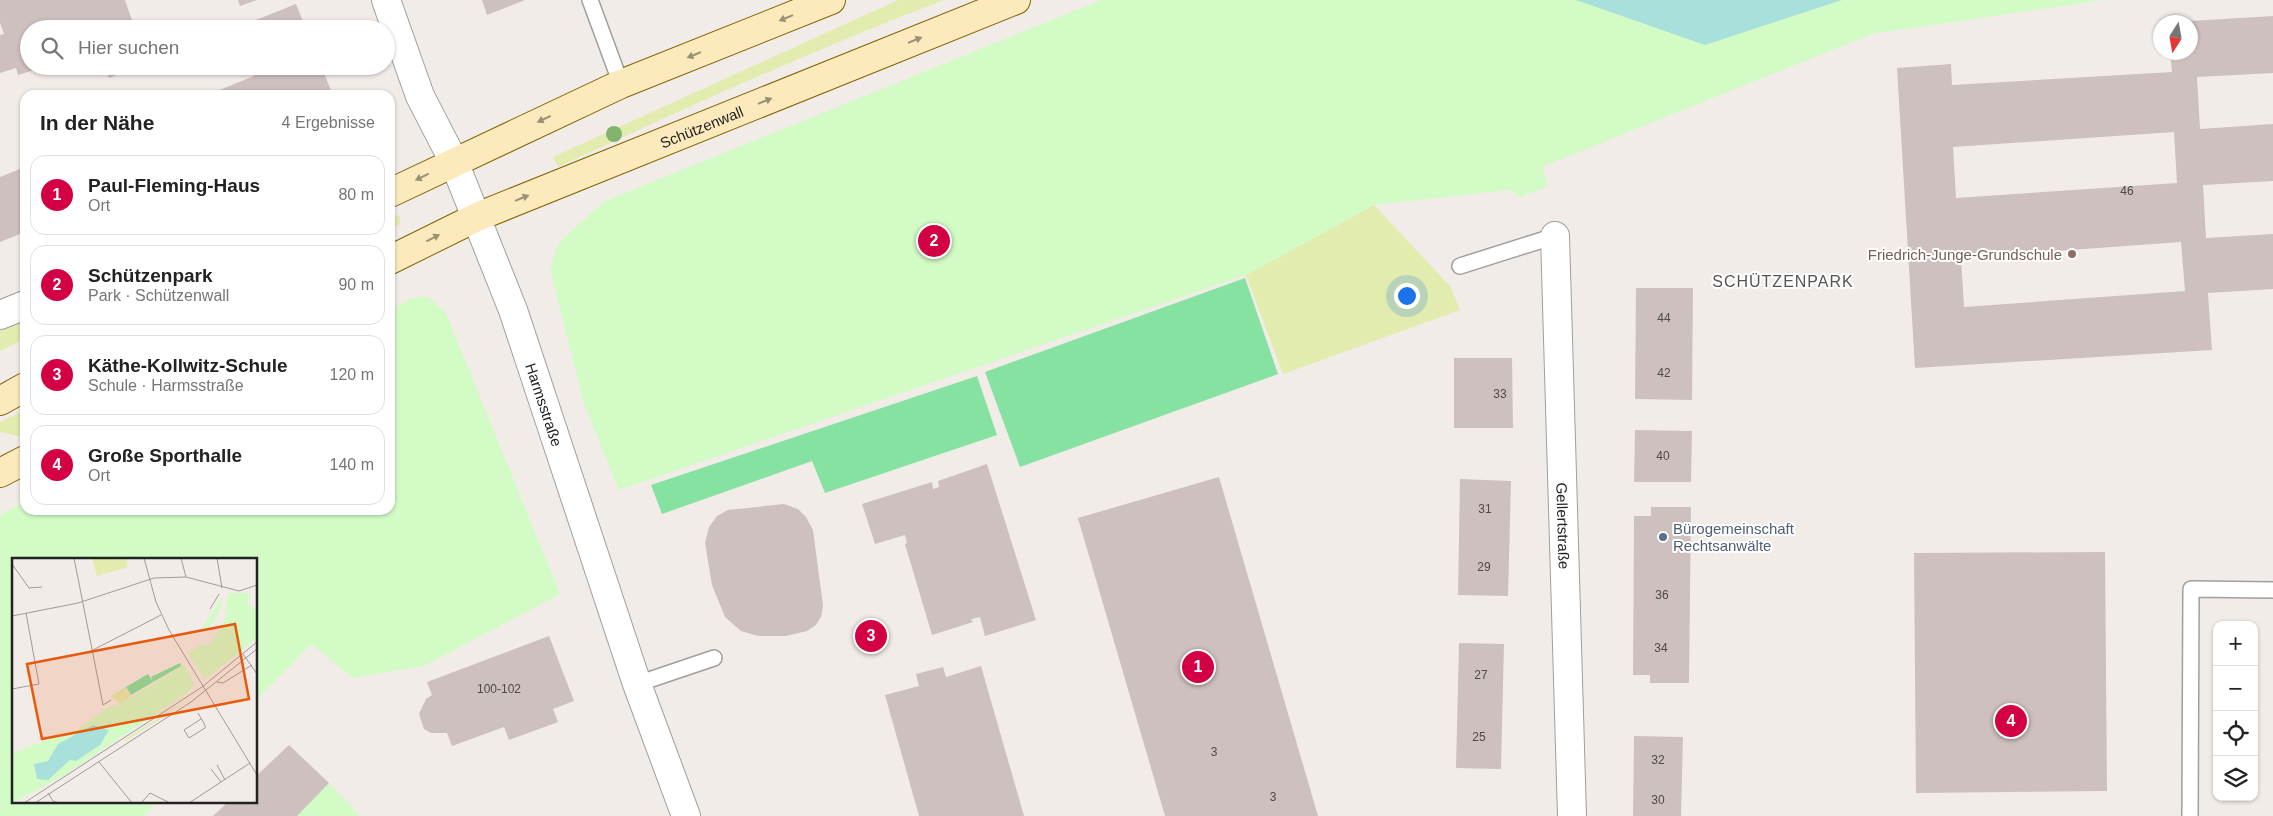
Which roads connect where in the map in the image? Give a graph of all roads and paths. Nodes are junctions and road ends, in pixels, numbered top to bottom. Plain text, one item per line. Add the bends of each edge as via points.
1 (386, 0) edge
2 (590, 0) edge
3 (831, 0) edge
4 (1016, 0) edge
5 (393, 20) edge
6 (395, 25) edge
7 (621, 84) junction
8 (454, 162) junction
9 (395, 191) edge
10 (477, 216) junction
11 (1555, 236) joint
12 (395, 257) edge
13 (1460, 266) dead end
14 (20, 306) edge
15 (0, 315) edge
16 (20, 390) edge
17 (0, 401) edge
18 (20, 463) edge
19 (0, 473) edge
20 (2273, 590) edge
21 (714, 658) dead end
22 (637, 684) junction
23 (686, 816) edge
24 (1572, 816) edge
25 (2190, 816) edge

1 - 5 street, Harmsstraße
2 - 7 lane
3 -> 7 main road
10 -> 4 main road, Schützenwall
6 - 8 street, Harmsstraße via 420,96
7 -> 8 main road
8 -> 9 main road
8 - 10 street, Harmsstraße
12 -> 10 main road, Schützenwall
10 - 22 street, Harmsstraße via 513,310
11 - 13 lane
11 - 24 street, Gellertstraße
14 - 15 street
16 - 17 main road
18 - 19 main road
20 - 25 lane via 2190,589
21 - 22 lane
22 - 23 street, Harmsstraße

